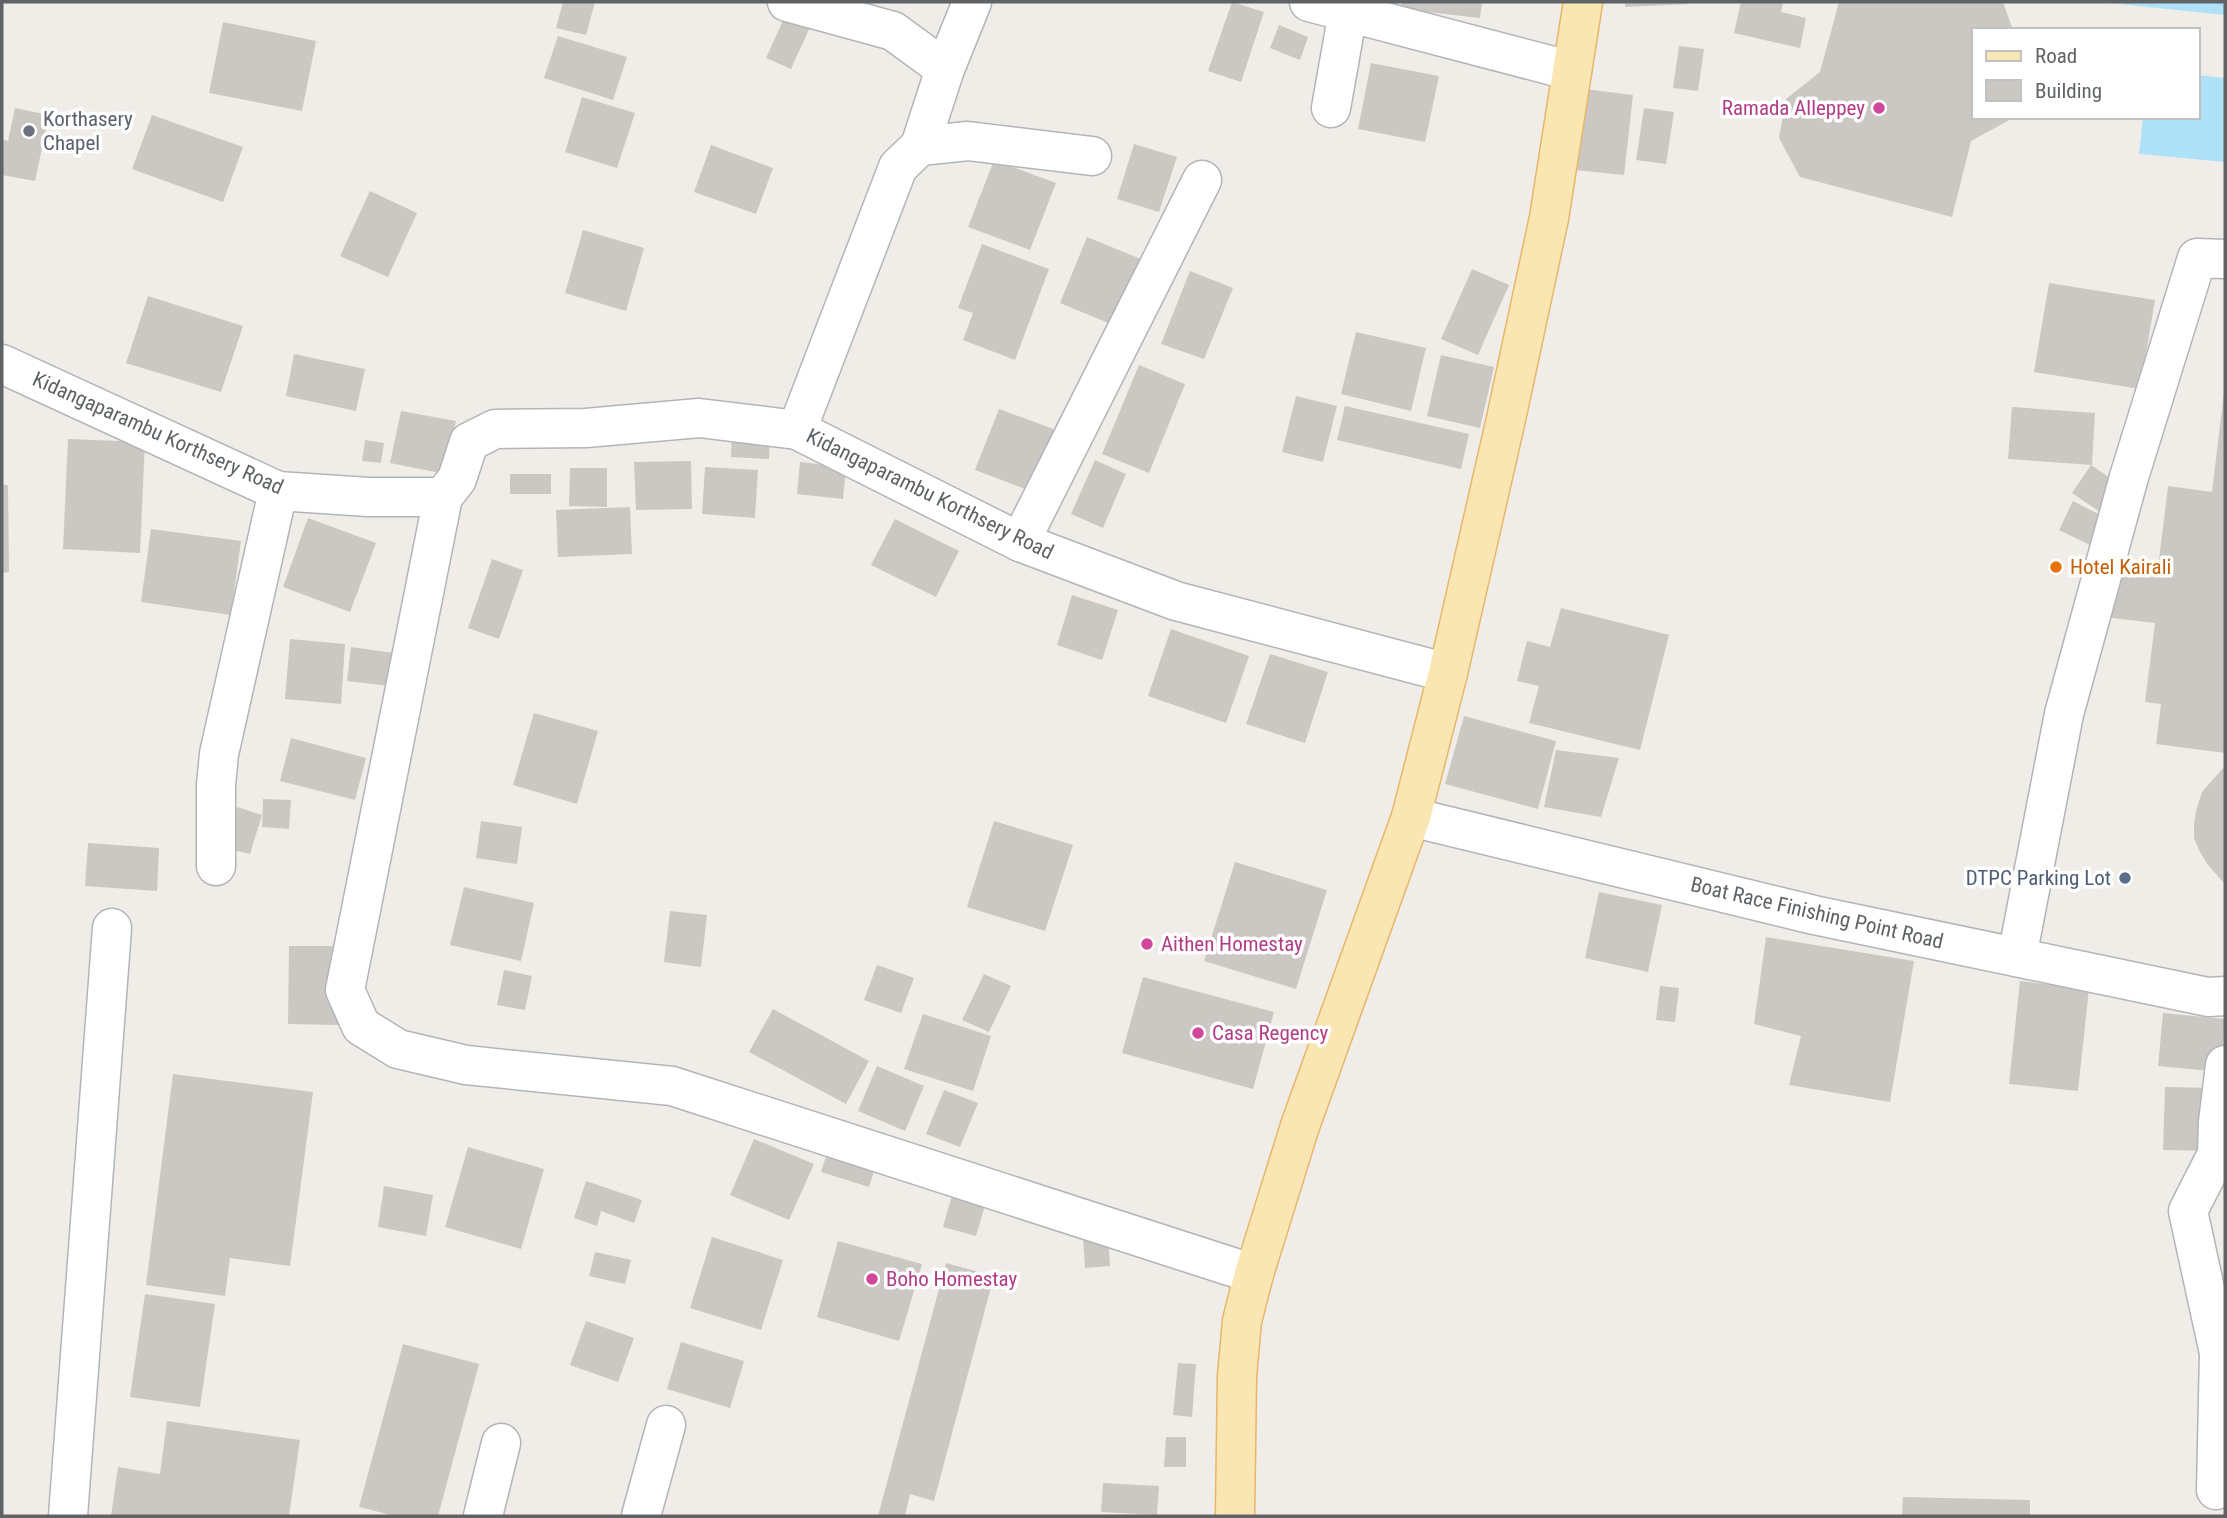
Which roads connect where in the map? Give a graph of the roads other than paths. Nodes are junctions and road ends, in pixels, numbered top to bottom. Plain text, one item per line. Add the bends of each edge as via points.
1 (787, 2) edge
2 (972, 2) edge
3 (1309, 2) edge
4 (1583, 2) edge
5 (1348, 12) junction
6 (945, 69) junction
7 (1572, 71) junction
8 (1331, 108) dead end
9 (920, 146) junction
10 (1091, 156) dead end
11 (1202, 180) dead end
12 (2225, 259) edge
13 (2, 364) edge
14 (797, 430) junction
15 (278, 491) junction
16 (443, 497) junction
17 (1020, 542) junction
18 (1448, 673) junction
19 (1410, 817) junction
20 (216, 866) dead end
21 (112, 928) dead end
22 (2017, 957) junction
23 (2225, 996) edge
24 (2225, 1065) edge
25 (1254, 1274) junction
26 (666, 1425) dead end
27 (501, 1443) dead end
28 (2216, 1490) dead end
29 (68, 1516) edge
30 (483, 1516) edge
31 (641, 1516) edge
32 (1235, 1516) edge

1 - 6 street via 893,31
2 - 6 street
3 - 5 street
4 - 7 main road
5 - 7 street
5 - 8 street
6 - 9 street
7 - 18 main road via 1549,218
9 - 10 street via 968,141
9 - 14 street via 898,167
11 - 17 street
12 - 22 street via 2197,258 2129,477 2064,714
13 - 15 street, Kidangaparambu Korthsery Road
14 - 16 street, Kidangaparambu Korthsery Road via 699,418 586,428 495,429 469,442 457,479
14 - 17 street, Kidangaparambu Korthsery Road
15 - 16 street, Kidangaparambu Korthsery Road
15 - 20 street via 219,754
16 - 25 street via 345,990 362,1026 398,1049 466,1065 672,1086
17 - 18 street, Kidangaparambu Korthsery Road via 1175,601
18 - 19 main road
19 - 22 street, Boat Race Finishing Point Road via 1814,915
19 - 25 main road via 1300,1126
21 - 29 street
22 - 23 street, Boat Race Finishing Point Road via 2208,997
24 - 28 street via 2217,1154 2188,1211 2219,1353
25 - 32 main road via 1242,1321 1237,1376
26 - 31 street
27 - 30 street

